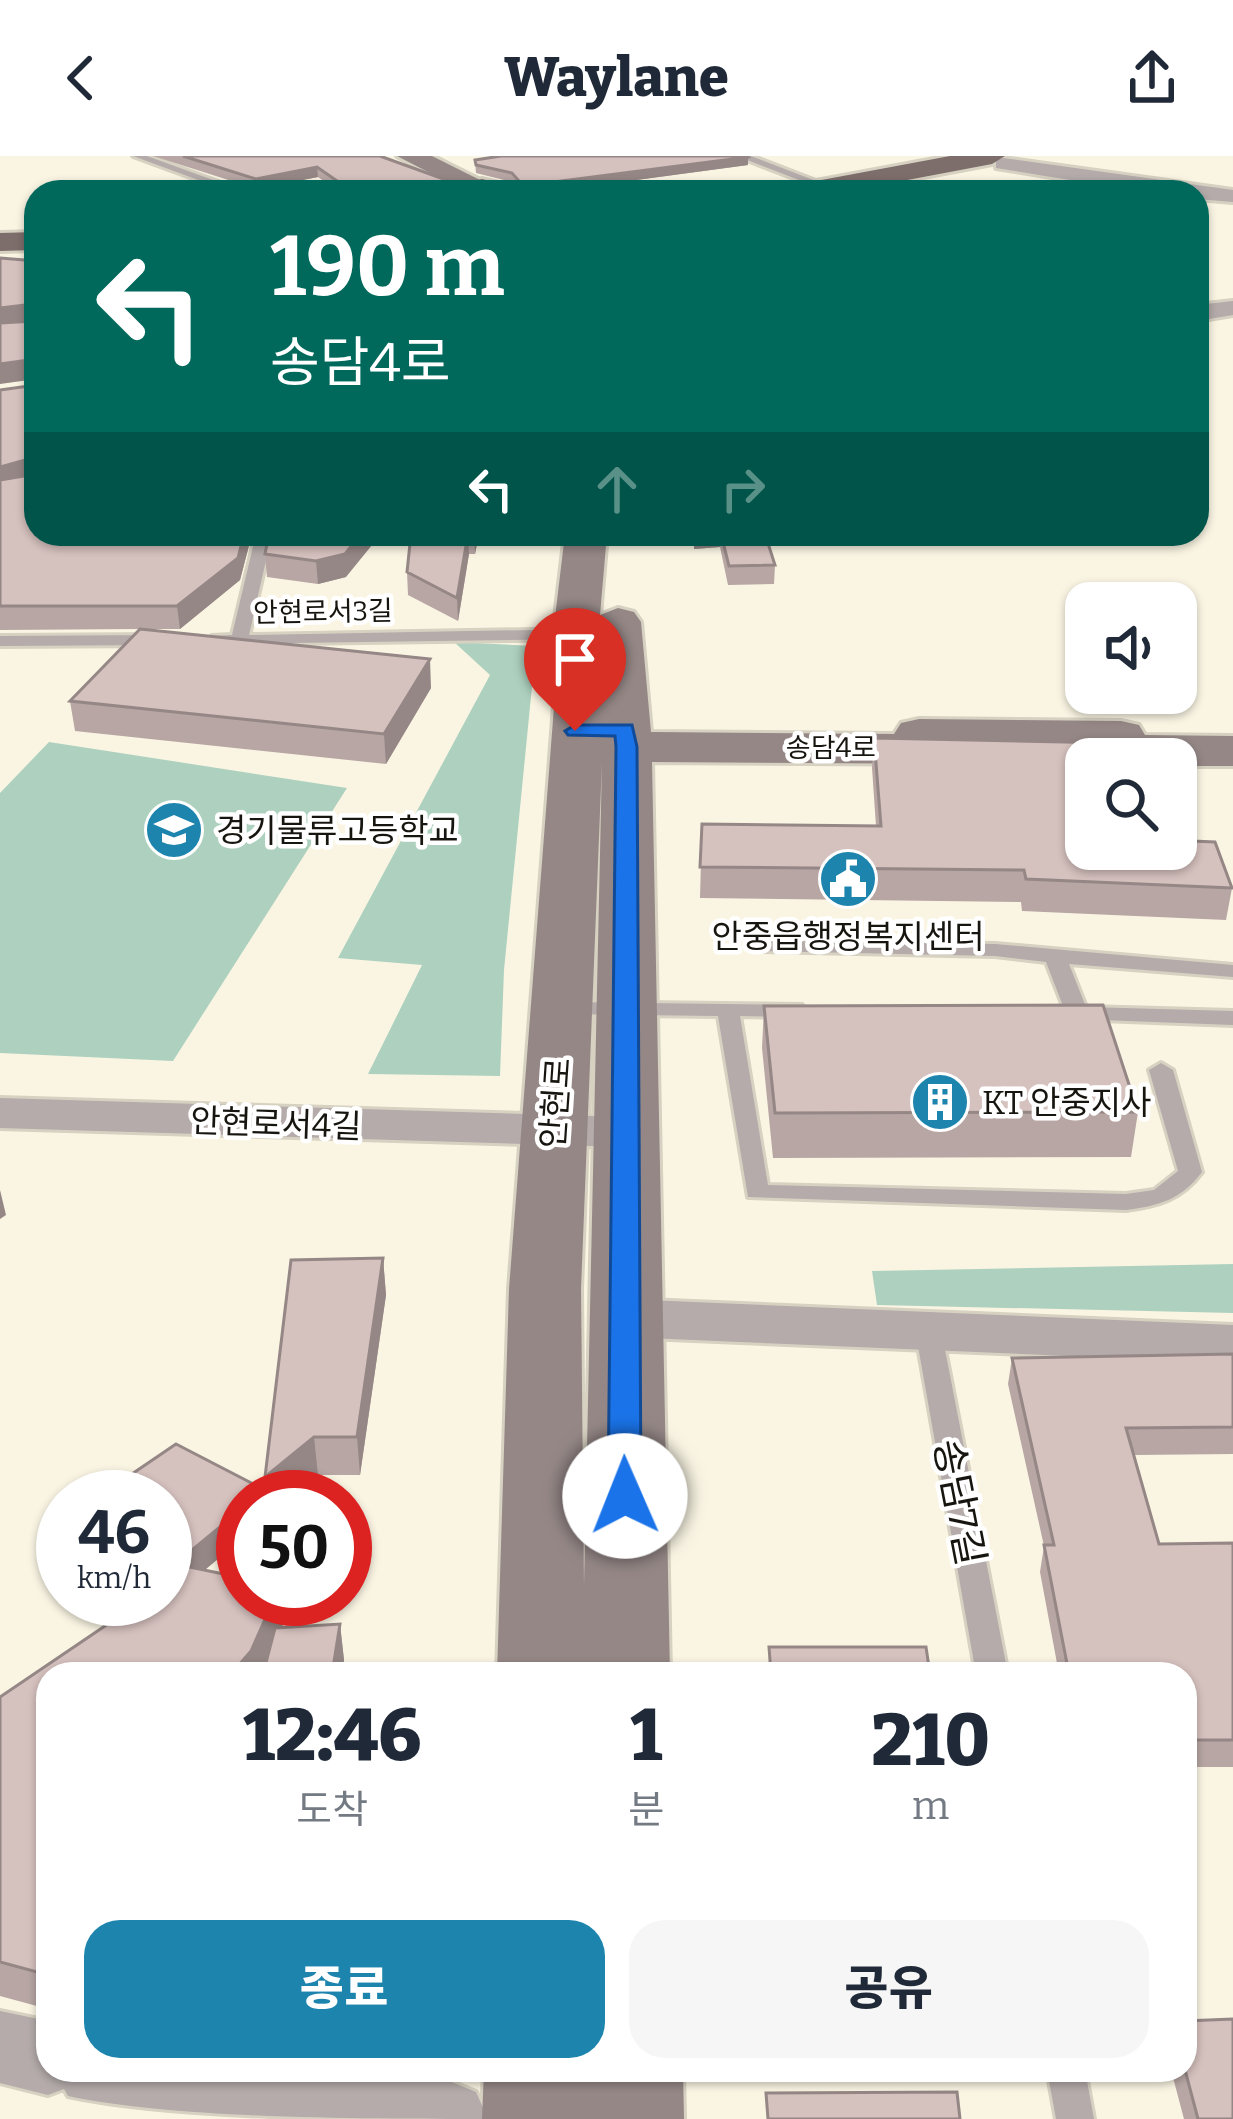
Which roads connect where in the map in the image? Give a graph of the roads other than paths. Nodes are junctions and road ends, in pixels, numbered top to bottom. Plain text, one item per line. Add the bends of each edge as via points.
1 (138, 156) edge
2 (410, 156) edge
3 (742, 156) edge
4 (1036, 156) edge
5 (997, 160) edge
6 (200, 180) edge
7 (465, 180) edge
8 (807, 180) edge
9 (877, 180) edge
10 (912, 180) edge
11 (1114, 180) edge
12 (261, 546) edge
13 (587, 546) edge
14 (615, 546) edge
15 (597, 634) junction
16 (176, 640) edge
17 (197, 640) edge
18 (239, 640) junction
19 (0, 641) edge
20 (1233, 738) edge
21 (600, 739) junction
22 (1233, 751) edge
23 (768, 947) dead end
24 (1055, 956) junction
25 (1233, 971) edge
26 (595, 1007) junction
27 (728, 1009) junction
28 (821, 1010) edge
29 (1031, 1013) edge
30 (1077, 1013) junction
31 (1233, 1018) edge
32 (1161, 1070) dead end
33 (0, 1113) edge
34 (625, 1132) junction
35 (552, 1133) junction
36 (622, 1318) junction
37 (928, 1329) junction
38 (1233, 1344) edge
39 (541, 1662) edge
40 (626, 1662) edge
41 (990, 1662) edge
42 (0, 2047) edge
43 (36, 2055) edge
44 (172, 2082) edge
45 (556, 2082) edge
46 (1068, 2082) edge
47 (602, 2109) edge
48 (447, 2119) edge
49 (1075, 2119) edge

1 - 6 lane
2 - 7 main road
3 - 8 lane
4 - 5 main road
5 - 9 main road
5 - 10 main road
5 - 11 street
12 - 18 lane
13 - 15 main road, 안현로
14 - 15 main road, 안현로
15 - 18 lane, 안현로서3길
15 - 21 main road, 안현로
16 - 19 lane
17 - 18 lane, 안현로서3길
20 - 21 main road, 송담4로
21 - 22 main road, 송담4로
21 - 26 main road, 안현로
23 - 24 lane
24 - 25 lane
24 - 30 lane
26 - 27 lane
26 - 34 main road, 안현로
26 - 35 main road, 안현로
27 - 28 lane
27 - 32 lane via 758,1192 1157,1199 1190,1172
29 - 30 lane
30 - 31 lane
33 - 35 street, 안현로서4길
34 - 35 street, 안현로서4길
34 - 36 main road, 안현로
35 - 39 main road, 안현로
36 - 37 street
36 - 40 main road, 안현로
37 - 38 street
37 - 41 lane, 송담7길
42 - 43 street
44 - 48 street
45 - 47 main road
46 - 49 lane

